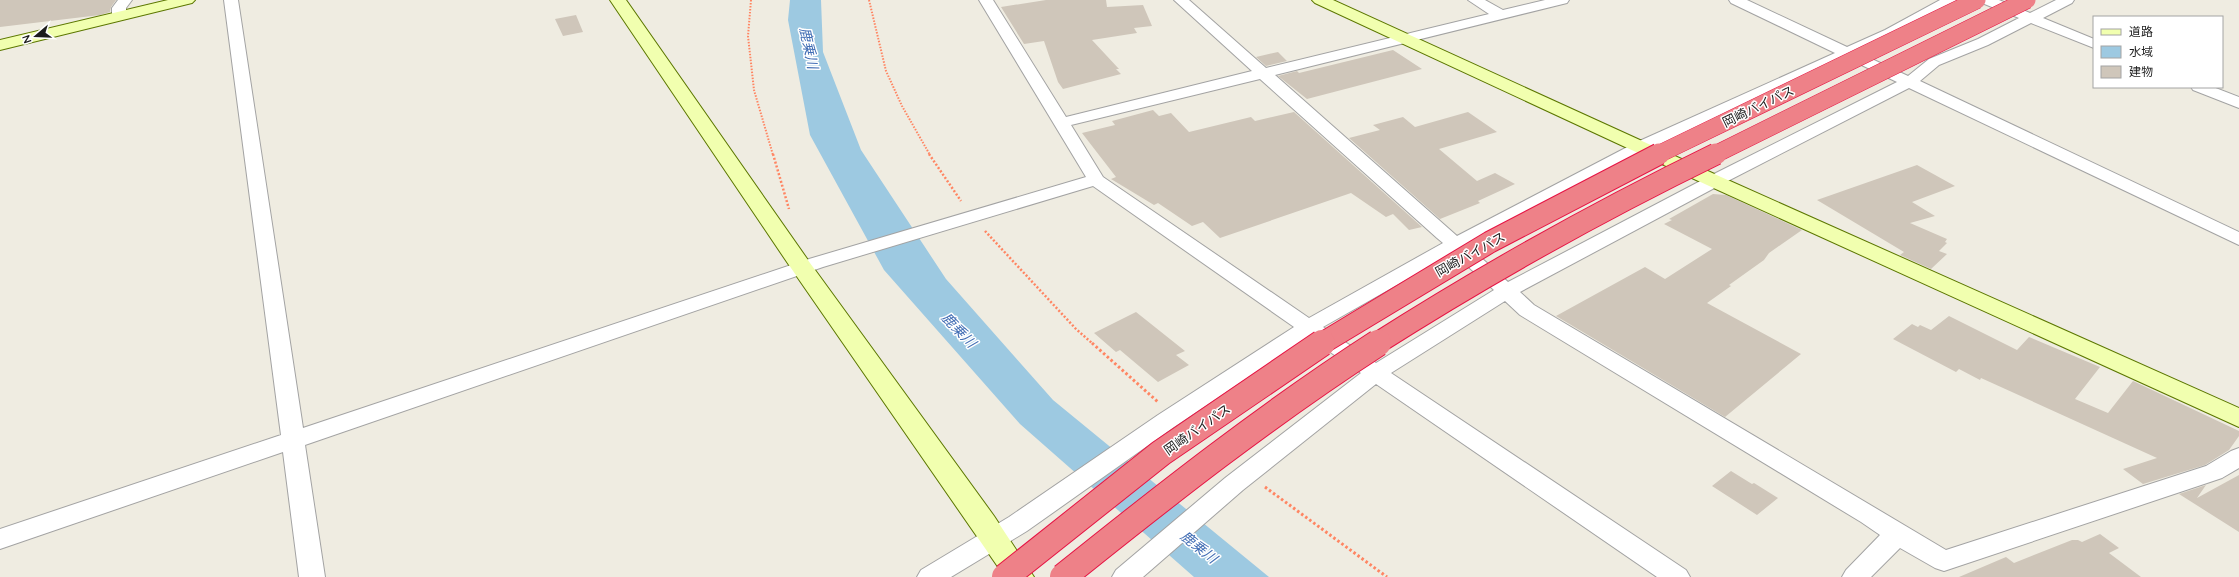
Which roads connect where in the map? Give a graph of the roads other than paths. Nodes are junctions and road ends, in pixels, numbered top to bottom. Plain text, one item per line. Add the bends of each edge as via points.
1 (125, 0) edge
2 (187, 0) edge
3 (231, 0) edge
4 (618, 0) edge
5 (986, 0) edge
6 (1181, 0) edge
7 (1320, 0) edge
8 (1476, 0) edge
9 (1562, 0) edge
10 (1736, 0) edge
11 (1950, 0) edge
12 (1977, 0) edge
13 (1987, 0) edge
14 (2067, 0) edge
15 (2028, 9) edge
16 (1502, 15) junction
17 (119, 16) junction
18 (1406, 39) junction
19 (2093, 43) edge
20 (0, 45) edge
21 (1846, 52) junction
22 (1264, 75) junction
23 (1910, 82) junction
24 (2202, 88) edge
25 (2239, 103) edge
26 (1061, 123) junction
27 (1641, 147) junction
28 (1096, 180) junction
29 (1714, 181) junction
30 (2239, 239) edge
31 (1455, 244) junction
32 (802, 268) junction
33 (1508, 291) junction
34 (1308, 327) junction
35 (1375, 373) junction
36 (2239, 418) edge
37 (293, 440) junction
38 (2239, 457) edge
39 (1897, 534) junction
40 (0, 539) edge
41 (994, 540) junction
42 (312, 577) edge
43 (930, 577) edge
44 (1005, 577) edge
45 (1020, 577) edge
46 (1063, 577) edge
47 (1125, 577) edge
48 (1677, 577) edge
49 (1855, 577) edge

1 - 17 street via 119,8
2 - 17 street
3 - 37 street
4 - 32 street
5 - 26 street
6 - 22 street
7 - 18 street
8 - 16 street
9 - 16 street
10 - 21 street
11 - 21 street via 1890,33
12 - 44 highway, 岡崎バイパス, bridge via 1574,196 1423,280 1183,437
13 - 15 street
14 - 15 street
15 - 19 street
15 - 23 street via 1983,42 1934,62
15 - 46 highway, 岡崎バイパス, bridge via 1612,205 1451,296 1336,370 1211,459
16 - 18 street
17 - 20 street
18 - 22 street
18 - 27 street
21 - 23 street
21 - 27 street
22 - 26 street
22 - 31 street
23 - 29 street
23 - 30 street
24 - 25 street
26 - 28 street
27 - 29 street
27 - 31 street
28 - 32 street
28 - 34 street
29 - 33 street
29 - 36 street
31 - 33 street
31 - 34 street
32 - 37 street
32 - 41 street
33 - 35 street
33 - 39 street via 1544,322 1870,514
34 - 35 street
34 - 41 street via 1170,418
35 - 47 street via 1241,479
35 - 48 street
37 - 40 street
37 - 42 street
38 - 39 street via 2214,472 1944,561
39 - 49 street
41 - 43 street
41 - 45 street

